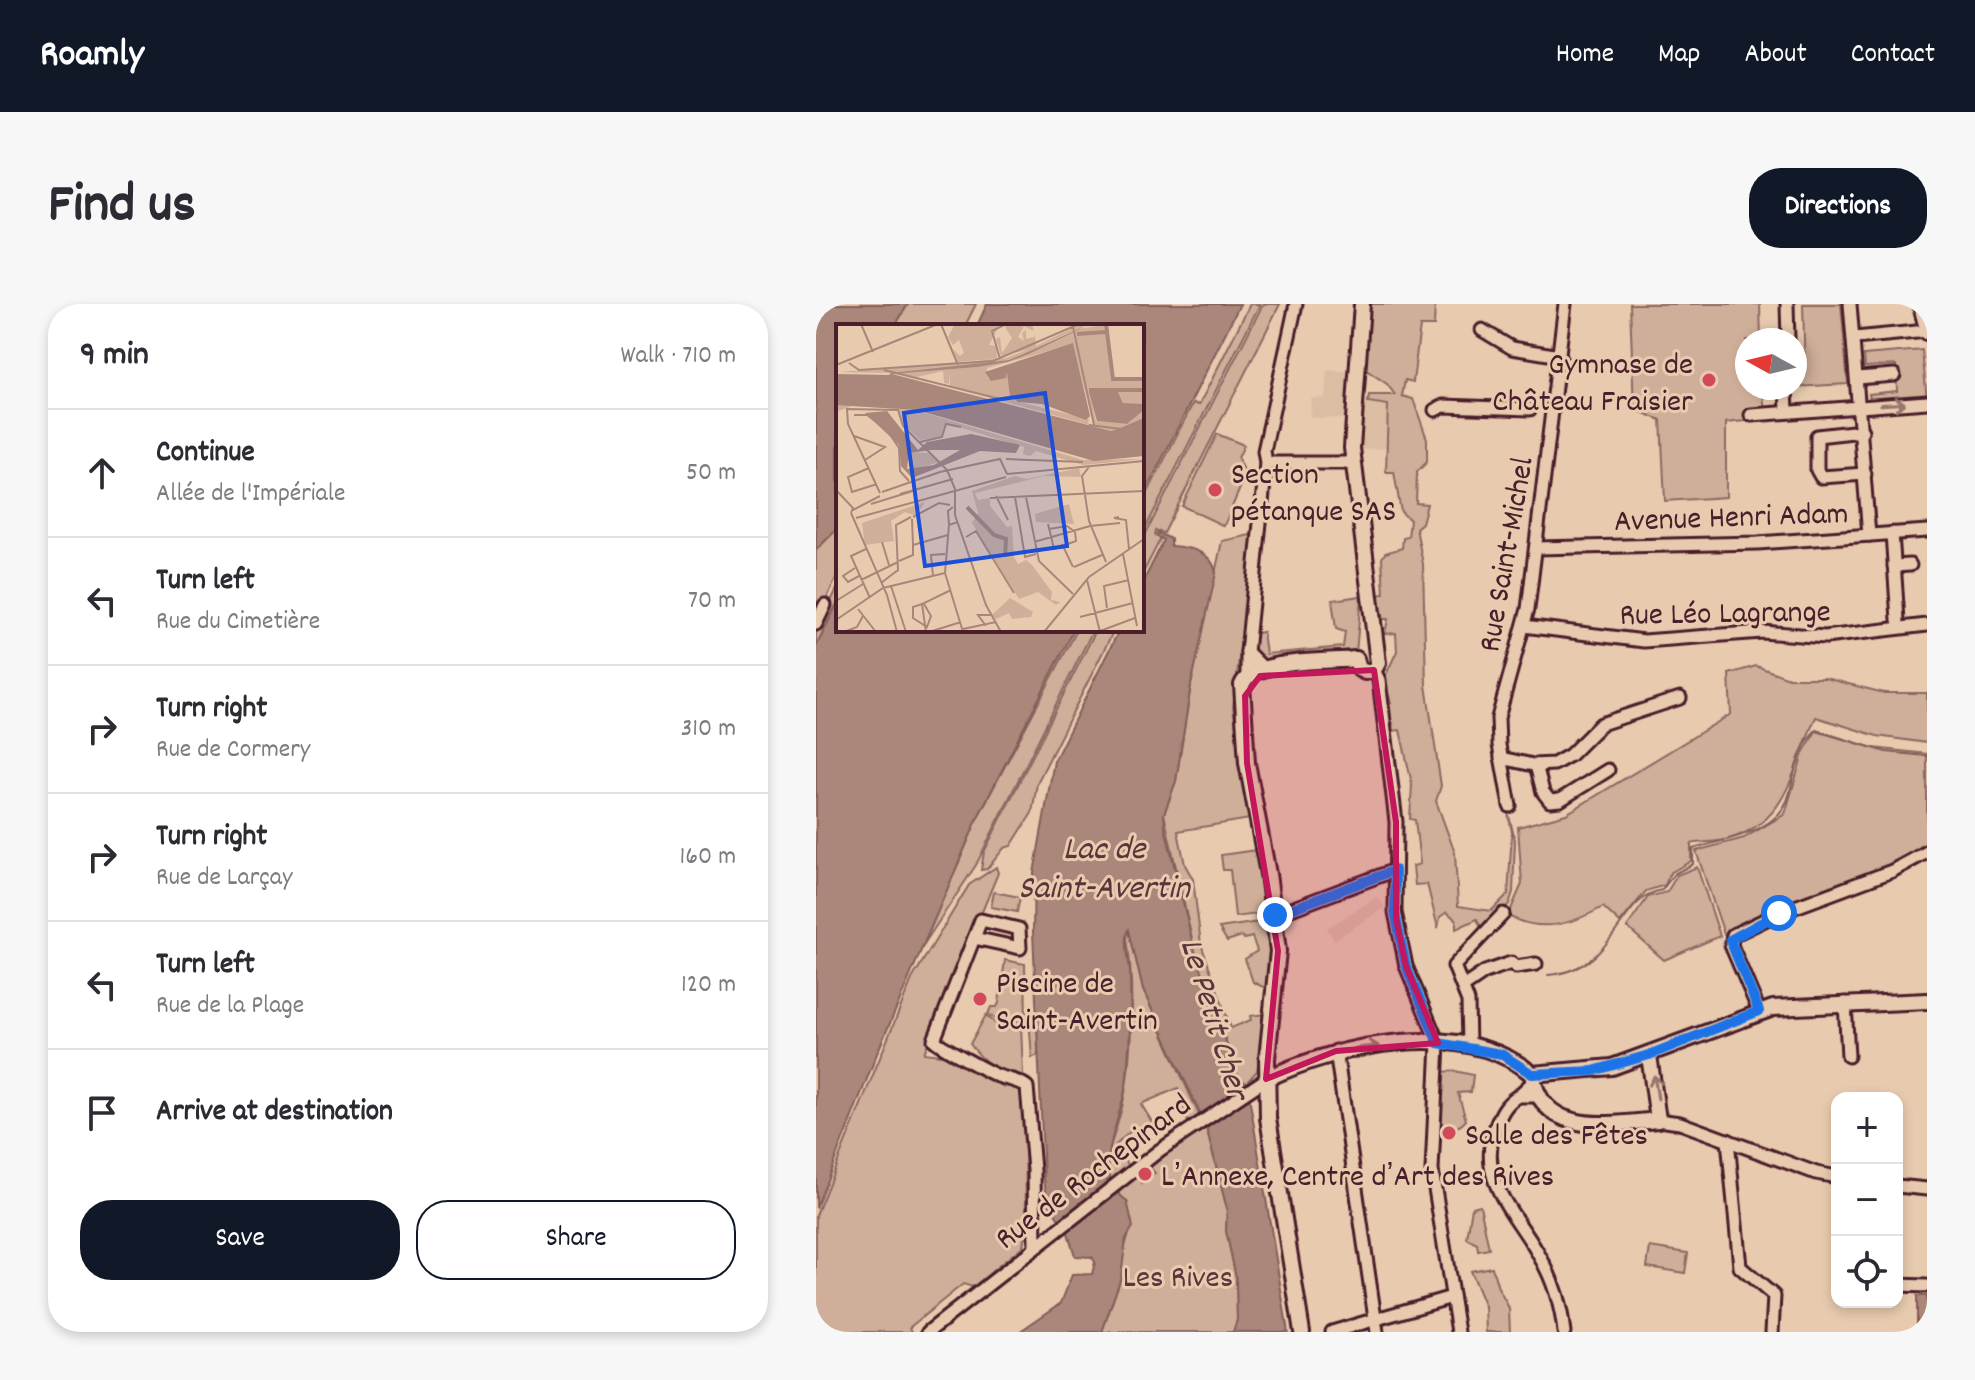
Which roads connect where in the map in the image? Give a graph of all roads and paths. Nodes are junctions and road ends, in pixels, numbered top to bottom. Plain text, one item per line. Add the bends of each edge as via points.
1 (1296, 304) edge
2 (1362, 304) edge
3 (1565, 304) edge
4 (1787, 304) edge
5 (1850, 304) edge
6 (1919, 304) edge
7 (1788, 328) edge
8 (1482, 330) dead end
9 (1927, 332) edge
10 (1855, 338) junction
11 (1560, 356) junction
12 (1894, 375) dead end
13 (1858, 378) junction
14 (1787, 400) edge
15 (1927, 402) edge
16 (1860, 406) junction
17 (1530, 409) dead end
18 (1435, 410) dead end
19 (1787, 411) junction
20 (1751, 415) dead end
21 (1862, 431) junction
22 (1266, 463) junction
23 (1353, 463) junction
24 (1865, 474) junction
25 (1927, 531) edge
26 (1892, 533) junction
27 (1869, 535) junction
28 (1536, 548) junction
29 (1910, 565) dead end
30 (1894, 566) junction
31 (825, 605) dead end
32 (1898, 620) dead end
33 (816, 624) edge
34 (1927, 625) edge
35 (1524, 626) junction
36 (1247, 652) junction
37 (1366, 661) junction
38 (1262, 667) junction
39 (1247, 676) junction
40 (1680, 698) dead end
41 (1244, 706) junction
42 (1501, 758) junction
43 (1536, 765) junction
44 (1608, 770) dead end
45 (1510, 806) dead end
46 (1927, 852) edge
47 (1395, 870) junction
48 (1503, 914) dead end
49 (1275, 915) junction
50 (974, 938) dead end
51 (1536, 964) dead end
52 (1463, 987) junction
53 (1927, 1001) edge
54 (1845, 1003) junction
55 (1759, 1011) junction
56 (1438, 1043) junction
57 (1469, 1046) junction
58 (1336, 1051) junction
59 (1649, 1055) junction
60 (1848, 1056) dead end
61 (1266, 1079) junction
62 (1534, 1084) junction
63 (1658, 1120) junction
64 (1728, 1140) junction
65 (1831, 1176) edge
66 (1903, 1187) edge
67 (1927, 1189) edge
68 (1035, 1247) junction
69 (1903, 1285) edge
70 (1927, 1286) edge
71 (1452, 1297) junction
72 (1376, 1326) edge
73 (928, 1332) edge
74 (1302, 1332) edge
75 (1332, 1332) edge
76 (1458, 1332) edge
77 (1564, 1332) edge
78 (1772, 1332) edge

1 - 22 street via 1267,435
2 - 23 main road
3 - 11 street, Rue Saint-Michel
4 - 7 street
5 - 10 street
6 - 9 street
8 - 11 street via 1512,348
9 - 10 street
10 - 13 street
11 - 28 street, Rue Saint-Michel
12 - 13 street
13 - 16 street
14 - 19 street
16 -> 15 street
16 - 19 street
16 - 21 street
17 - 18 street
19 - 20 street
21 - 24 street
21 - 24 street via 1817,436 1817,470 1821,477
22 - 23 street
22 - 36 street
23 - 37 main road via 1372,614
24 - 27 street
25 - 26 street, Avenue Henri Adam
26 - 27 street, Avenue Henri Adam
26 - 30 street
27 - 28 street, Avenue Henri Adam
28 - 35 street, Rue Saint-Michel
29 - 30 street
30 - 32 street
31 - 33 street
34 - 35 street, Rue Léo Lagrange via 1825,637 1762,632 1644,641
35 - 42 street, Rue Saint-Michel via 1500,705
36 - 38 street
36 - 39 street
37 - 38 main road
37 - 41 main road via 1260,676 1250,685
37 - 47 street via 1379,680 1396,822
38 - 39 main road
39 - 41 main road via 1242,685
40 - 43 street via 1610,719 1565,759
41 - 49 main road via 1247,763
42 - 43 street
42 - 45 street, Rue Saint-Michel
43 - 44 street via 1545,796 1554,801
46 - 55 street via 1892,871 1779,913 1730,940
47 - 49 street
47 - 56 street via 1395,912 1406,966
48 - 52 street via 1454,966
49 - 61 main road via 1278,960
50 - 68 street via 934,1040 1027,1087
51 - 52 street via 1511,963
52 - 57 street
53 - 54 main road
54 - 55 main road
54 - 60 street
55 - 59 main road
56 - 57 main road, Rue de Rochepinard
58 -> 56 main road, Rue de Rochepinard
56 - 71 street via 1431,1146
57 - 62 main road, Rue de Rochepinard via 1509,1057
58 - 61 main road, Rue de Rochepinard
58 - 72 street
59 - 62 main road
63 -> 59 main road
61 - 68 street, Rue de Rochepinard via 1202,1120
61 - 74 main road via 1269,1136
62 - 63 main road, Rue de Rochepinard via 1550,1112 1582,1122
62 - 77 street via 1504,1108 1495,1129 1492,1175 1500,1197 1546,1269
63 - 64 street
64 - 65 street
64 - 78 street via 1740,1267 1774,1296
66 - 67 street
68 - 73 street, Rue de Rochepinard
69 - 70 street
71 - 72 street
71 - 76 street
72 - 75 street

